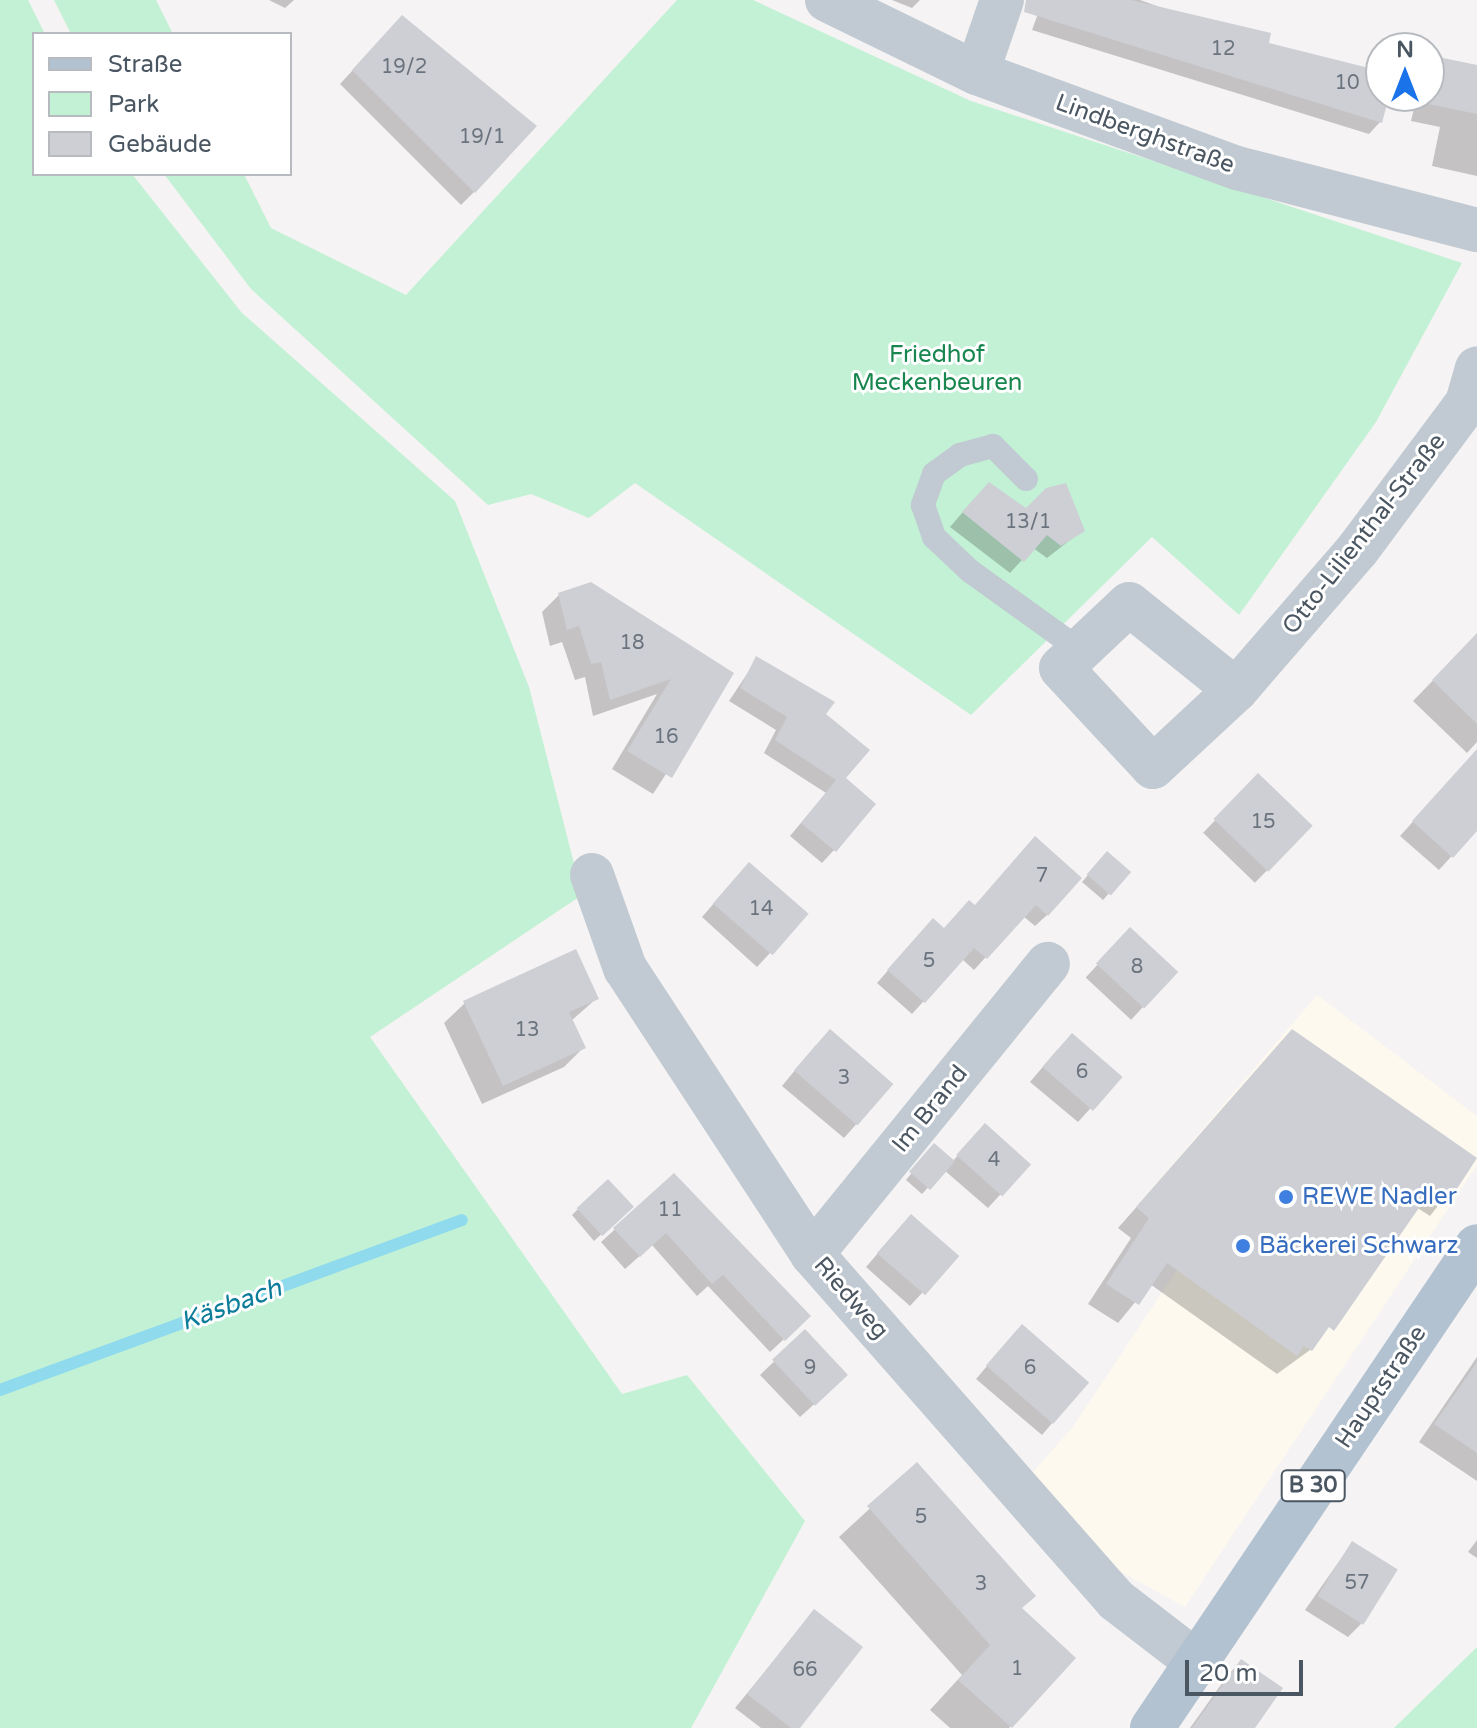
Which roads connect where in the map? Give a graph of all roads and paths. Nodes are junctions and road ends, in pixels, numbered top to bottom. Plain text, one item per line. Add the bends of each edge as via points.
1 (827, 0) edge
2 (1002, 0) edge
3 (977, 73) junction
4 (1477, 230) edge
5 (1477, 368) edge
6 (1026, 479) dead end
7 (1080, 650) junction
8 (1236, 690) junction
9 (592, 875) dead end
10 (1048, 964) dead end
11 (1477, 1246) edge
12 (812, 1254) junction
13 (1194, 1660) junction
14 (1152, 1728) edge

1 - 3 street, Lindberghstraße
2 - 3 street
3 - 4 street, Lindberghstraße via 1237,168
5 - 8 street, Otto-Lilienthal-Straße via 1467,403 1358,549
6 - 7 lane via 993,446 960,455 934,474 923,505 934,537 952,554
7 - 8 street, Otto-Lilienthal-Straße via 1129,604
7 - 8 street, Otto-Lilienthal-Straße via 1061,668 1153,767
9 - 12 street, Riedweg via 625,968
10 - 12 street, Im Brand
11 - 13 main road, Hauptstraße / B 30
12 - 13 street, Riedweg via 1116,1600
13 - 14 main road, Hauptstraße / B 30

